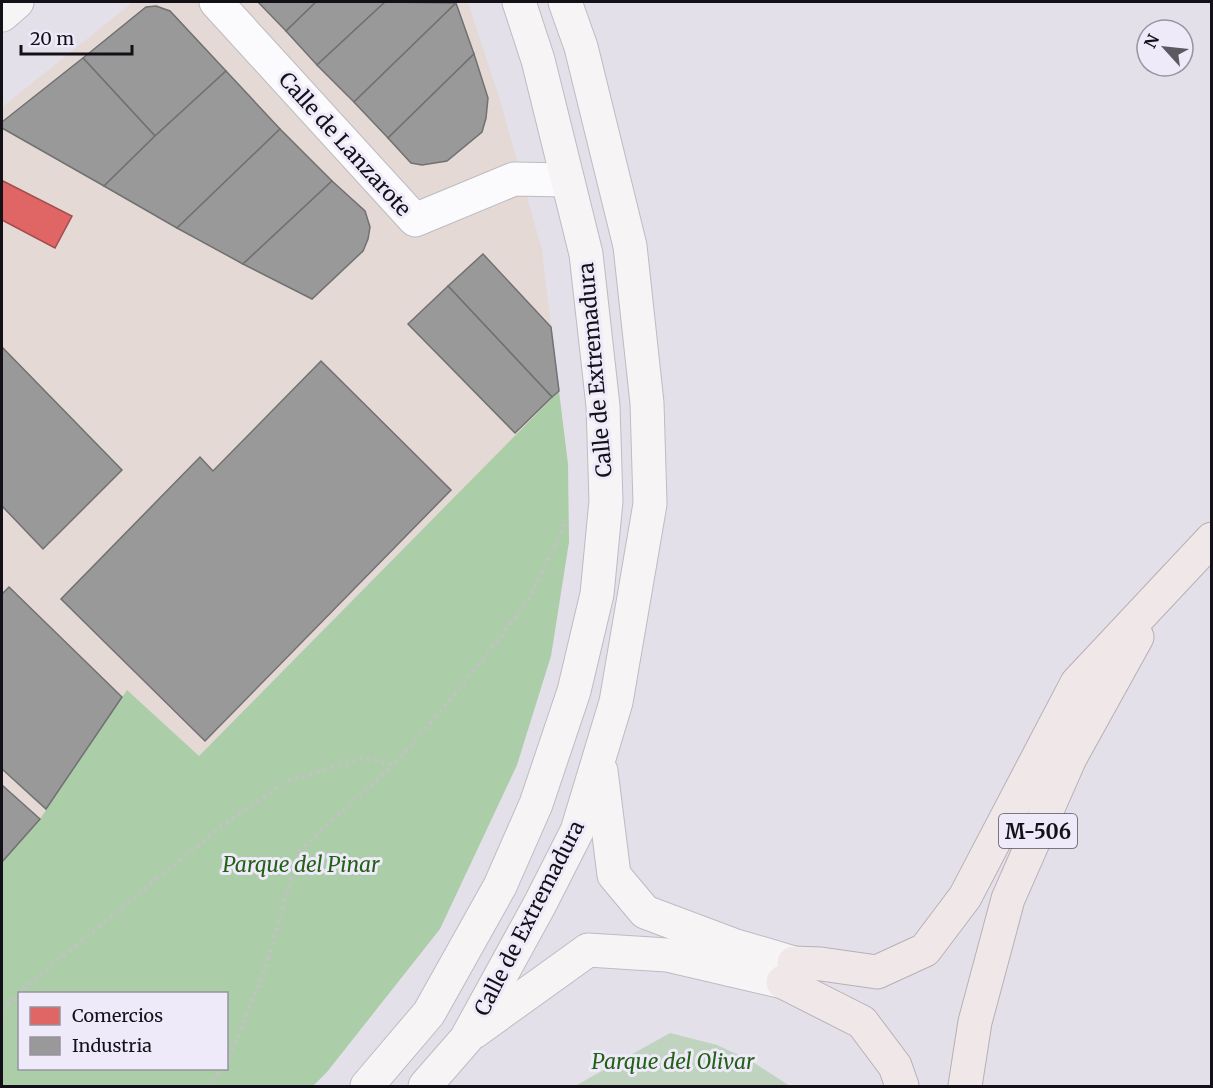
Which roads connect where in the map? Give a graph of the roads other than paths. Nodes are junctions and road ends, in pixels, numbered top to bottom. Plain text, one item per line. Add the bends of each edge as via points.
1 (17, 2) edge
2 (216, 2) edge
3 (519, 2) edge
4 (565, 2) edge
5 (2, 15) edge
6 (567, 180) junction
7 (1212, 539) edge
8 (1161, 593) junction
9 (600, 761) junction
10 (788, 972) junction
11 (466, 1039) junction
12 (367, 1086) edge
13 (425, 1086) edge
14 (902, 1086) edge
15 (965, 1086) edge

1 - 5 main road
2 - 6 street, Calle de Lanzarote via 415,220 514,178
3 - 6 main road, Calle de Extremadura via 538,60
4 - 9 main road, Calle de Extremadura via 581,47 630,246 647,403 650,504 616,702
6 - 12 main road, Calle de Extremadura via 586,254 603,406 606,501 597,594 574,691 536,804 500,886 429,1013
7 - 8 highway, M-506
8 - 10 highway via 1077,683 965,897 925,950 877,972 821,964
8 - 15 highway, M-506 via 1070,758 1008,899 975,1022
9 - 10 main road, Calle de Extremadura via 614,875 645,912 733,945
9 - 11 main road, Calle de Extremadura via 577,831
10 - 11 main road, Calle de Extremadura via 667,955 588,950
10 - 14 highway via 862,1022 895,1066
11 - 13 main road, Calle de Extremadura

